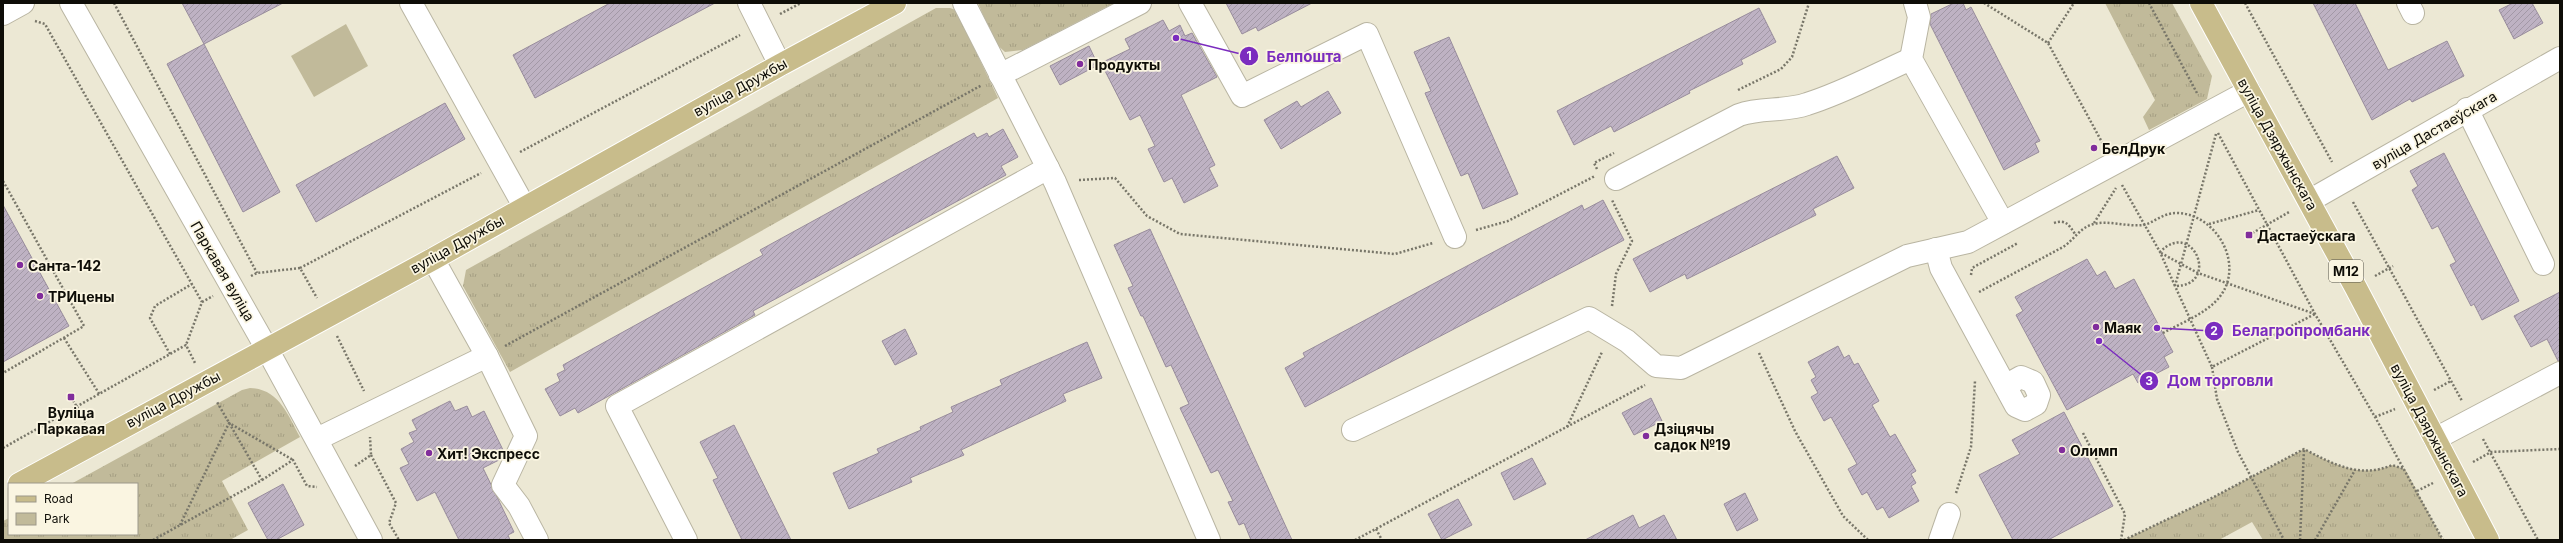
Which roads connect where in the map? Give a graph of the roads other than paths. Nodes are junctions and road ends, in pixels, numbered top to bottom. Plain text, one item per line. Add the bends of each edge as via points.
1 (71, 3) edge
2 (411, 3) edge
3 (749, 3) edge
4 (895, 3) edge
5 (964, 3) edge
6 (1140, 3) edge
7 (1190, 3) edge
8 (1915, 3) edge
9 (2201, 3) edge
10 (27, 12) edge
11 (3, 14) edge
12 (2560, 58) edge
13 (1911, 59) junction
14 (780, 65) junction
15 (1000, 75) junction
16 (2249, 91) junction
17 (2467, 109) junction
18 (1051, 175) junction
19 (1608, 176) road end
20 (2308, 201) junction
21 (524, 206) junction
22 (2002, 223) junction
23 (1455, 237) road end
24 (1936, 249) junction
25 (433, 259) junction
26 (2543, 264) dead end
27 (267, 349) junction
28 (487, 356) junction
29 (2560, 373) edge
30 (2005, 386) dead end
31 (1353, 430) dead end
32 (318, 439) junction
33 (2435, 439) junction
34 (21, 483) edge
35 (1949, 514) road end
36 (371, 540) edge
37 (538, 540) edge
38 (686, 540) edge
39 (1209, 540) edge
40 (1940, 540) edge
41 (2488, 540) edge

1 - 27 street, Паркавая вуліца
2 - 21 street
3 - 14 street
4 - 14 main road, вуліца Дружбы
5 - 15 street
6 - 15 street
7 - 23 street via 1242,96 1367,34
8 - 13 street via 1919,17
9 - 16 main road, вуліца Дзяржынскага / М12
10 - 11 street
12 - 17 street, вуліца Дастаеўскага
13 - 19 street via 1807,104 1772,111 1755,109 1739,115
13 - 22 street
14 - 21 main road, вуліца Дружбы
15 - 18 street
16 - 20 main road, вуліца Дзяржынскага / М12
16 - 22 street via 2211,126 2113,165
17 - 20 street, вуліца Дастаеўскага
17 - 26 street
18 - 38 street via 617,406
18 - 39 street
20 - 33 main road, вуліца Дзяржынскага / М12
21 - 25 main road, вуліца Дружбы
22 - 24 street via 1968,242
24 - 30 street via 1941,268
24 - 31 street via 1907,256 1681,368 1656,366 1627,341 1589,318
25 - 27 main road, вуліца Дружбы
25 - 28 street
27 - 32 street, Паркавая вуліца
27 - 34 main road, вуліца Дружбы
28 - 32 street
28 - 37 street via 526,436 503,485 519,506
29 - 33 street
32 - 36 street, Паркавая вуліца
33 - 41 main road, вуліца Дзяржынскага / М12
35 - 40 street

